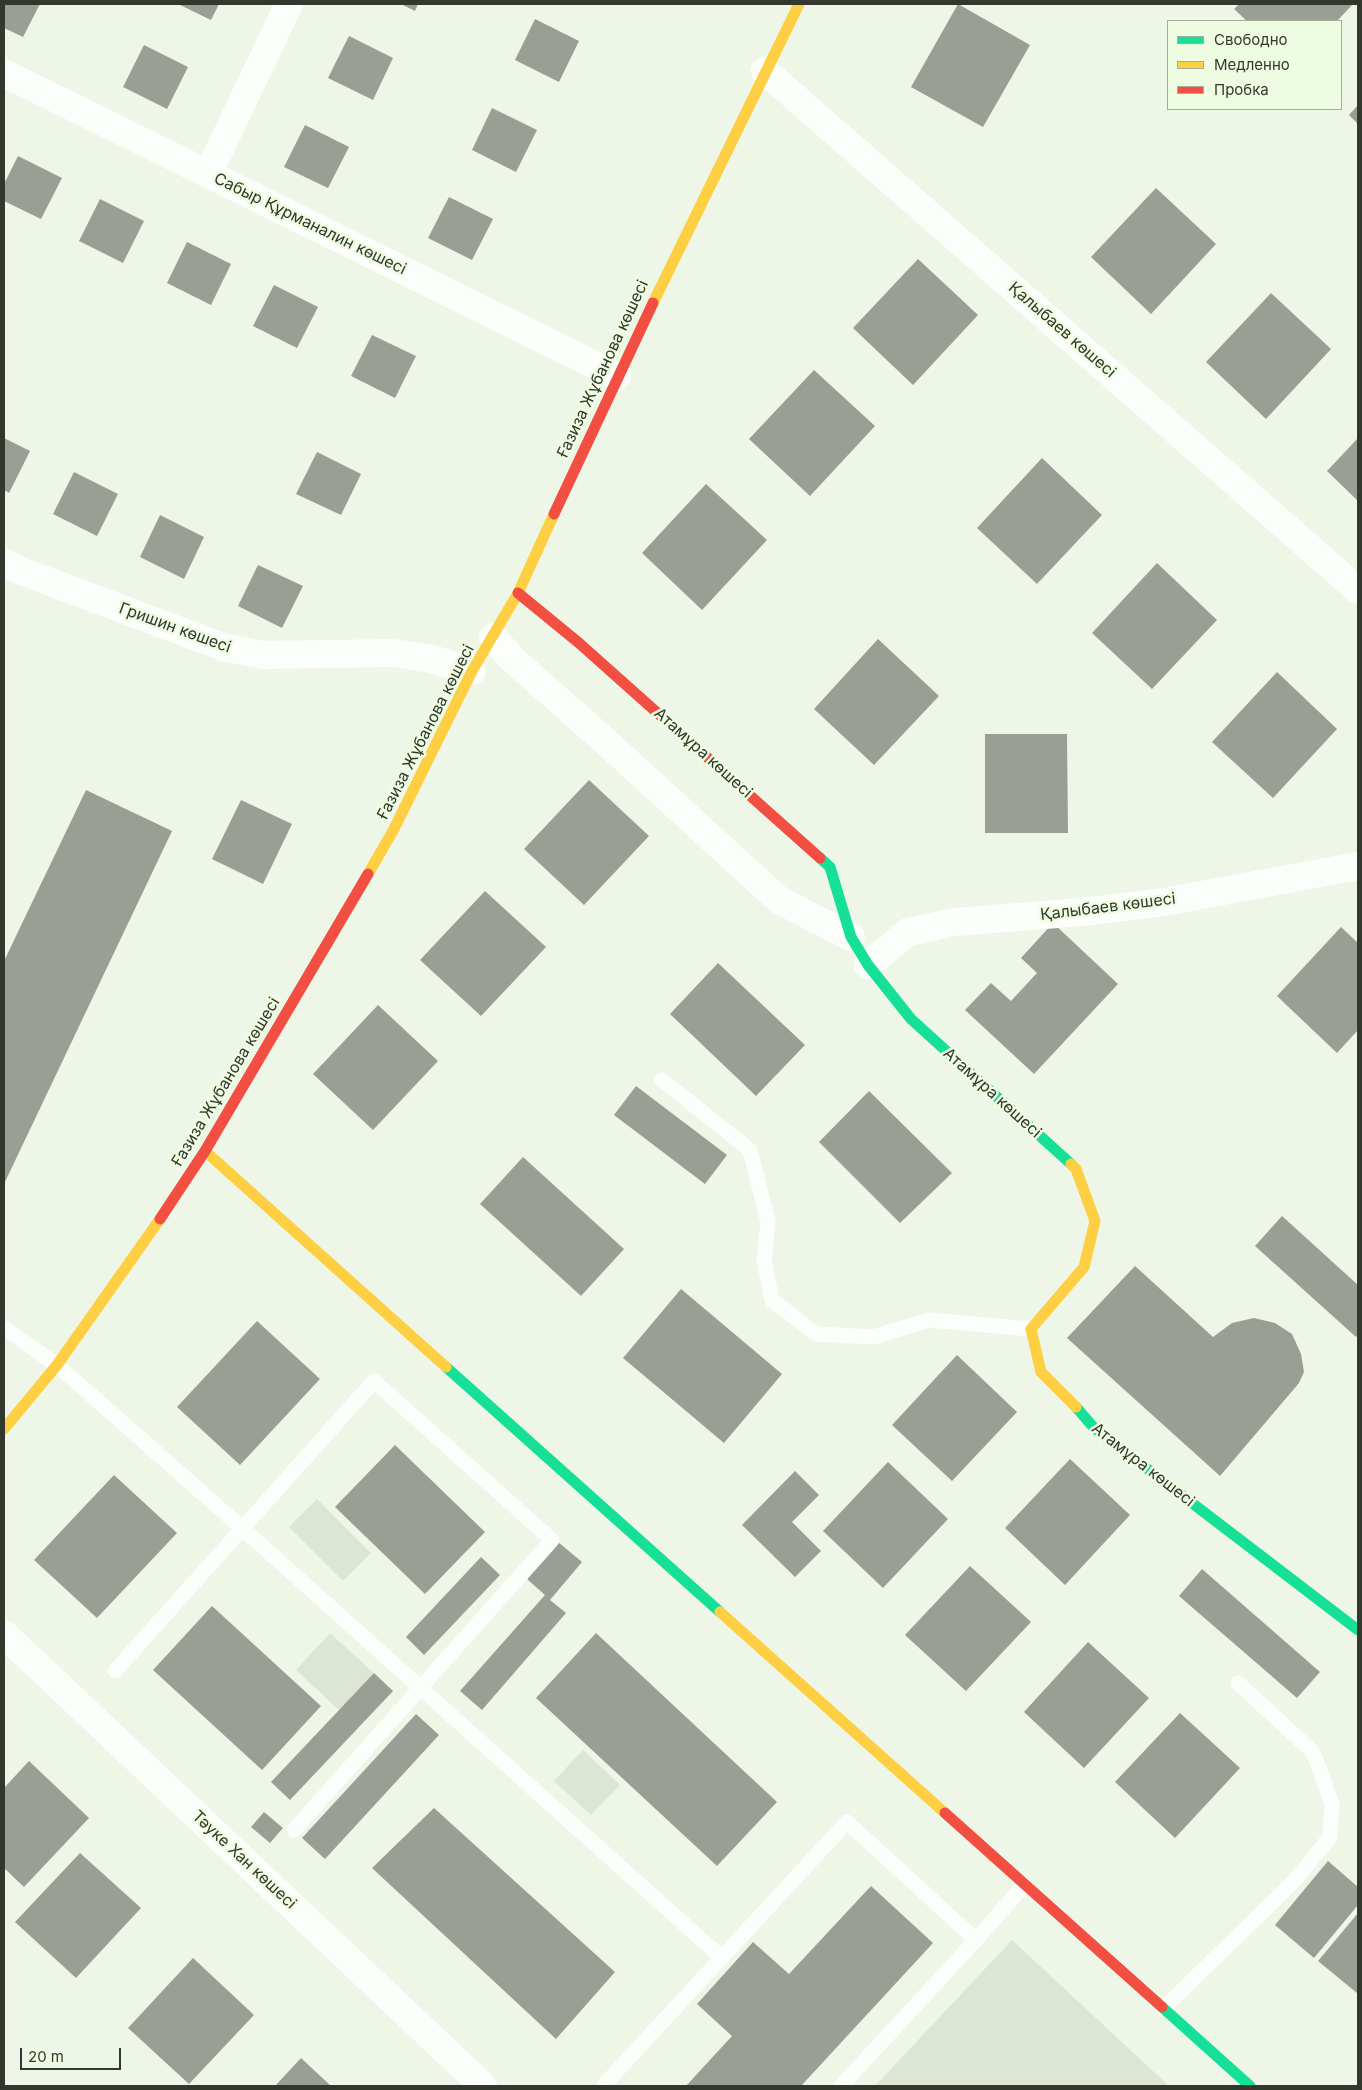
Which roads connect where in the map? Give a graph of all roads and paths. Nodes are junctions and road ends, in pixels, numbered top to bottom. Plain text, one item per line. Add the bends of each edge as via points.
1 (290, 4) edge
2 (799, 4) edge
3 (765, 71) junction
4 (4, 73) edge
5 (208, 174) junction
6 (616, 376) junction
7 (4, 562) edge
8 (1358, 590) edge
9 (518, 594) junction
10 (493, 637) junction
11 (472, 671) junction
12 (1358, 866) edge
13 (851, 937) junction
14 (868, 964) junction
15 (662, 1080) dead end
16 (205, 1151) junction
17 (4, 1328) edge
18 (1031, 1329) junction
19 (57, 1365) junction
20 (4, 1429) edge
21 (242, 1528) junction
22 (1358, 1630) edge
23 (4, 1634) edge
24 (115, 1671) dead end
25 (1238, 1683) dead end
26 (420, 1687) junction
27 (294, 1830) dead end
28 (1024, 1885) junction
29 (976, 1940) junction
30 (722, 1958) junction
31 (1163, 2009) junction
32 (484, 2086) edge
33 (603, 2086) edge
34 (841, 2086) edge
35 (1250, 2086) edge

1 - 5 street
2 - 3 street, Ғазиза Жұбанова көшесі
3 - 6 street, Ғазиза Жұбанова көшесі
3 - 8 street, Қалыбаев көшесі
4 - 5 street, Сабыр Құрманалин көшесі
5 - 6 street, Сабыр Құрманалин көшесі
6 - 9 street, Ғазиза Жұбанова көшесі
7 - 11 street, Гришин көшесі via 226,648 264,655 394,653 432,659
9 - 10 street, Ғазиза Жұбанова көшесі
9 - 13 street, Атамұра көшесі via 579,643 830,867
10 - 11 street, Ғазиза Жұбанова көшесі
10 - 13 street via 512,659 779,900
11 - 16 street, Ғазиза Жұбанова көшесі via 394,829
12 - 14 street, Қалыбаев көшесі via 1164,902 955,922 908,932
13 - 14 street, Атамұра көшесі
14 - 18 street, Атамұра көшесі via 911,1019 1076,1169 1095,1221 1084,1267
15 - 18 lane via 750,1150 768,1222 764,1260 772,1300 816,1334 873,1337 929,1320
16 - 19 street, Ғазиза Жұбанова көшесі
16 - 28 street
17 - 19 lane
18 - 22 street, Атамұра көшесі via 1041,1372 1094,1428
19 - 20 street, Ғазиза Жұбанова көшесі
19 - 21 lane
21 - 24 lane
21 - 26 lane
21 - 26 lane via 374,1381 552,1540
23 - 32 street, Тәуке Хан көшесі
25 - 31 lane via 1313,1752 1332,1804 1330,1837 1295,1880
26 - 27 lane
26 - 30 lane
28 - 29 lane
28 - 31 street
29 - 30 lane via 847,1822
29 - 34 lane
30 - 33 lane
31 - 35 street

